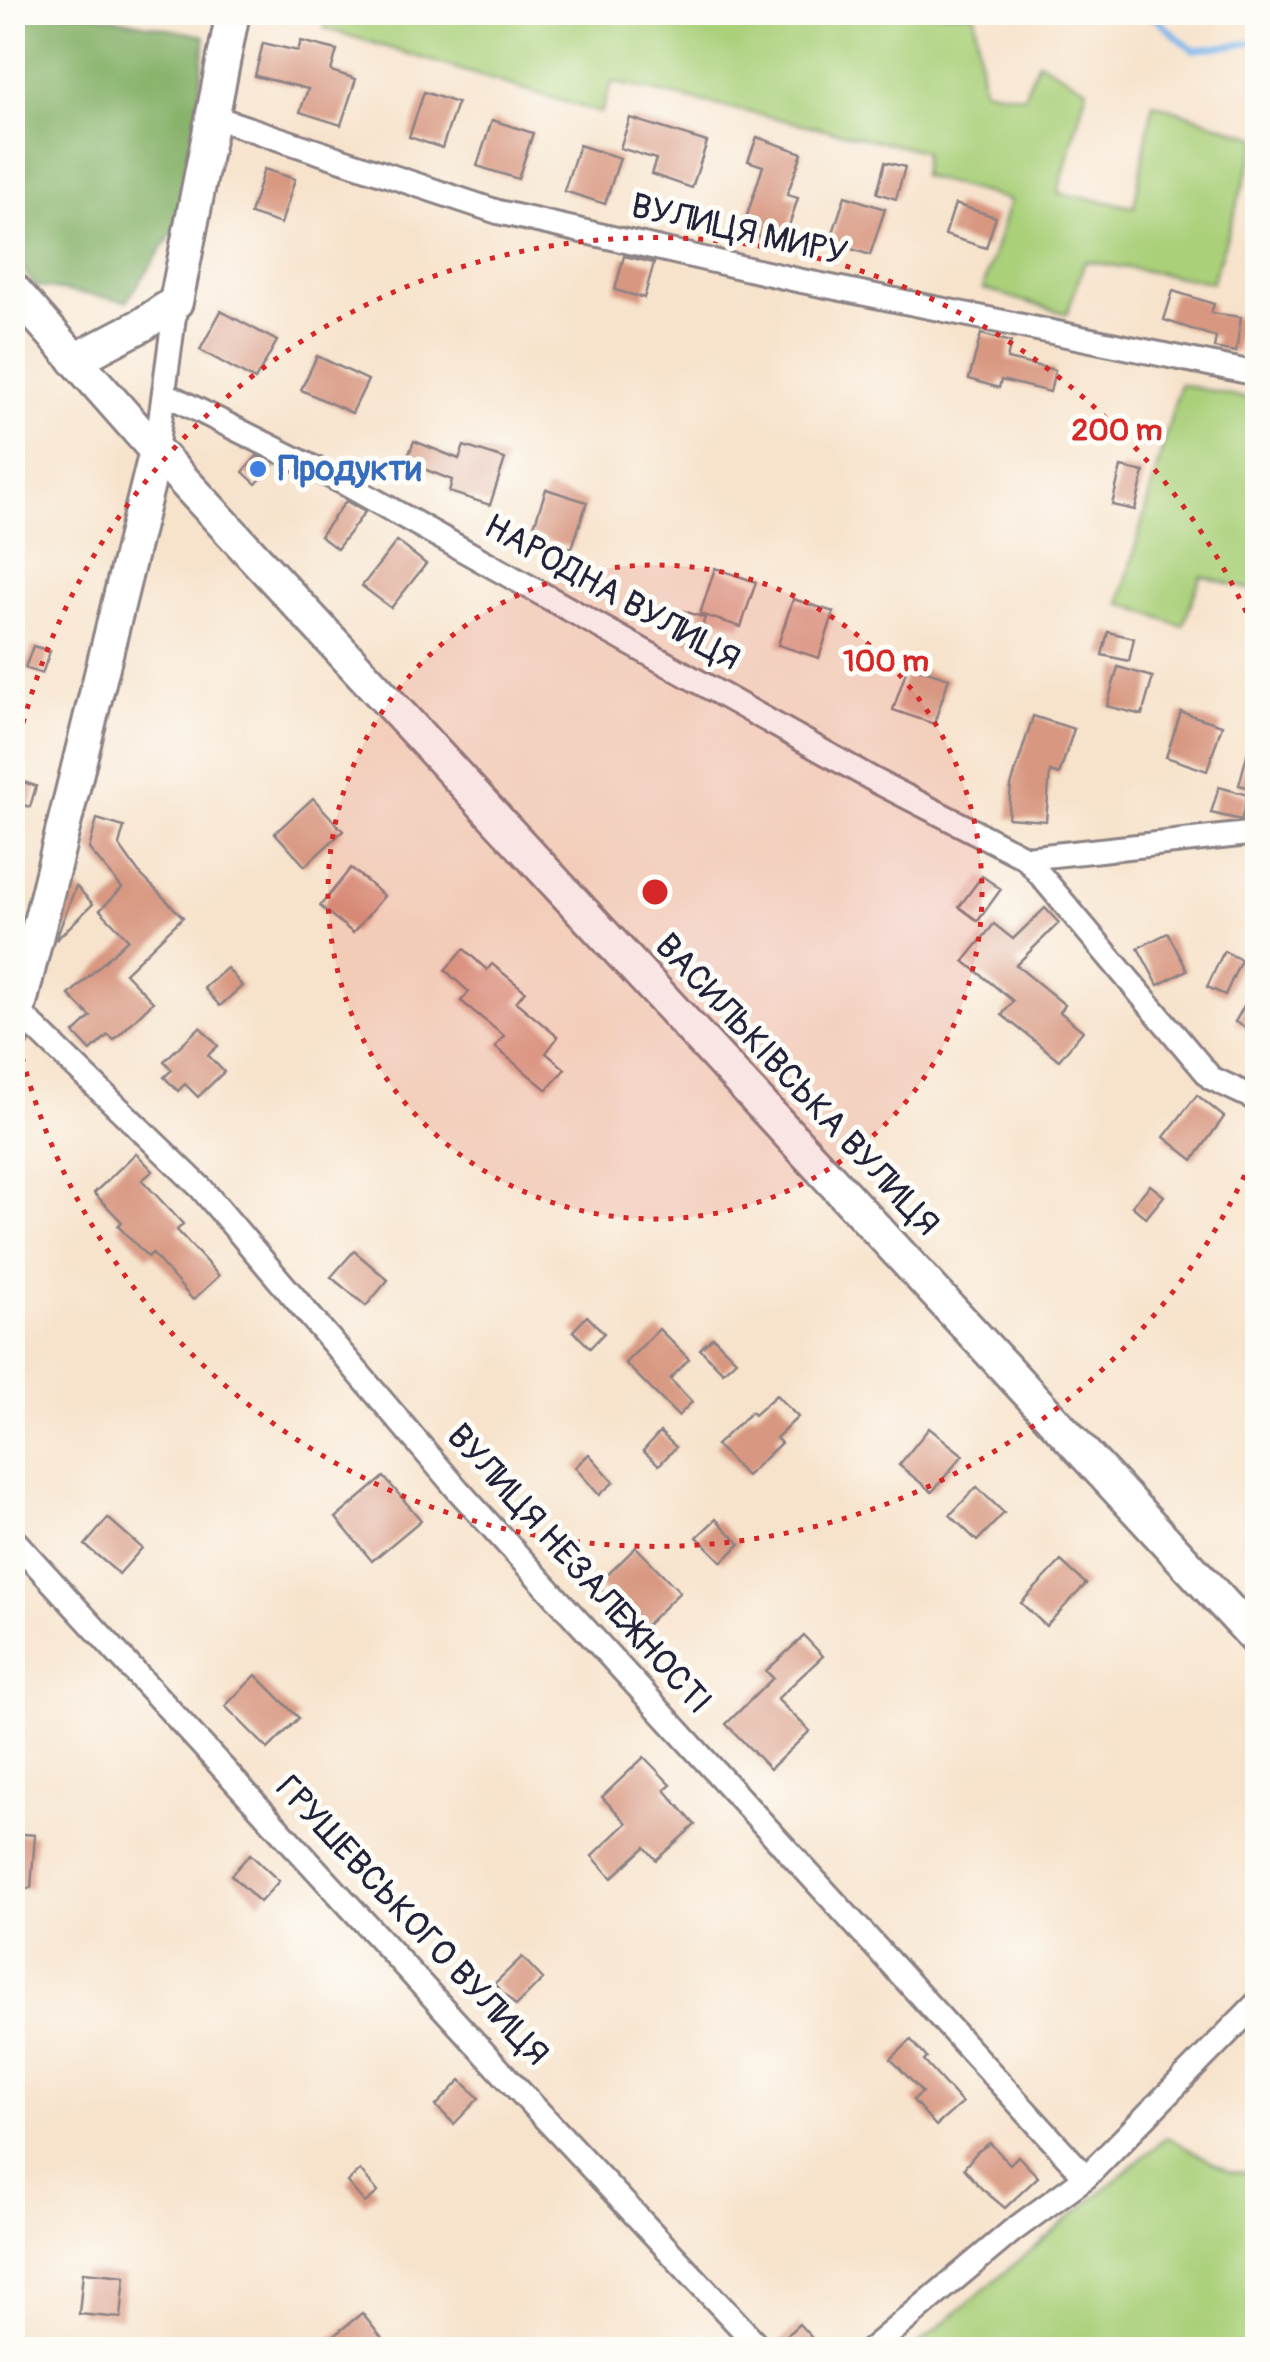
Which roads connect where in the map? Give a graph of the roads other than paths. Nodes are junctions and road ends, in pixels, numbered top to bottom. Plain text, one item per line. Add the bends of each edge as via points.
1 (233, 12) edge
2 (214, 117) junction
3 (12, 288) edge
4 (176, 302) junction
5 (75, 360) junction
6 (1258, 374) edge
7 (164, 393) junction
8 (156, 452) junction
9 (1258, 833) edge
10 (1026, 858) junction
11 (16, 1024) edge
12 (1258, 1100) edge
13 (12, 1538) edge
14 (1258, 1641) edge
15 (1258, 2002) edge
16 (1086, 2177) junction
17 (762, 2350) edge
18 (870, 2350) edge

1 - 2 street
2 - 4 street
2 - 6 street, ВУЛИЦЯ МИРУ via 498,212
3 - 5 street, ВАСИЛЬКІВСЬКА ВУЛИЦЯ
4 - 5 street
4 - 7 street
5 - 8 street, ВАСИЛЬКІВСЬКА ВУЛИЦЯ
7 - 8 street
7 - 10 street, НАРОДНА ВУЛИЦЯ via 342,482
8 - 11 street
8 - 14 street, ВАСИЛЬКІВСЬКА ВУЛИЦЯ
9 - 10 street
10 - 12 street, НАРОДНА ВУЛИЦЯ via 1211,1078
11 - 16 street, ВУЛИЦЯ НЕЗАЛЕЖНОСТІ via 201,1188 458,1490
13 - 17 street, ГРУШЕВСЬКОГО ВУЛИЦЯ
15 - 16 street
16 - 18 street

